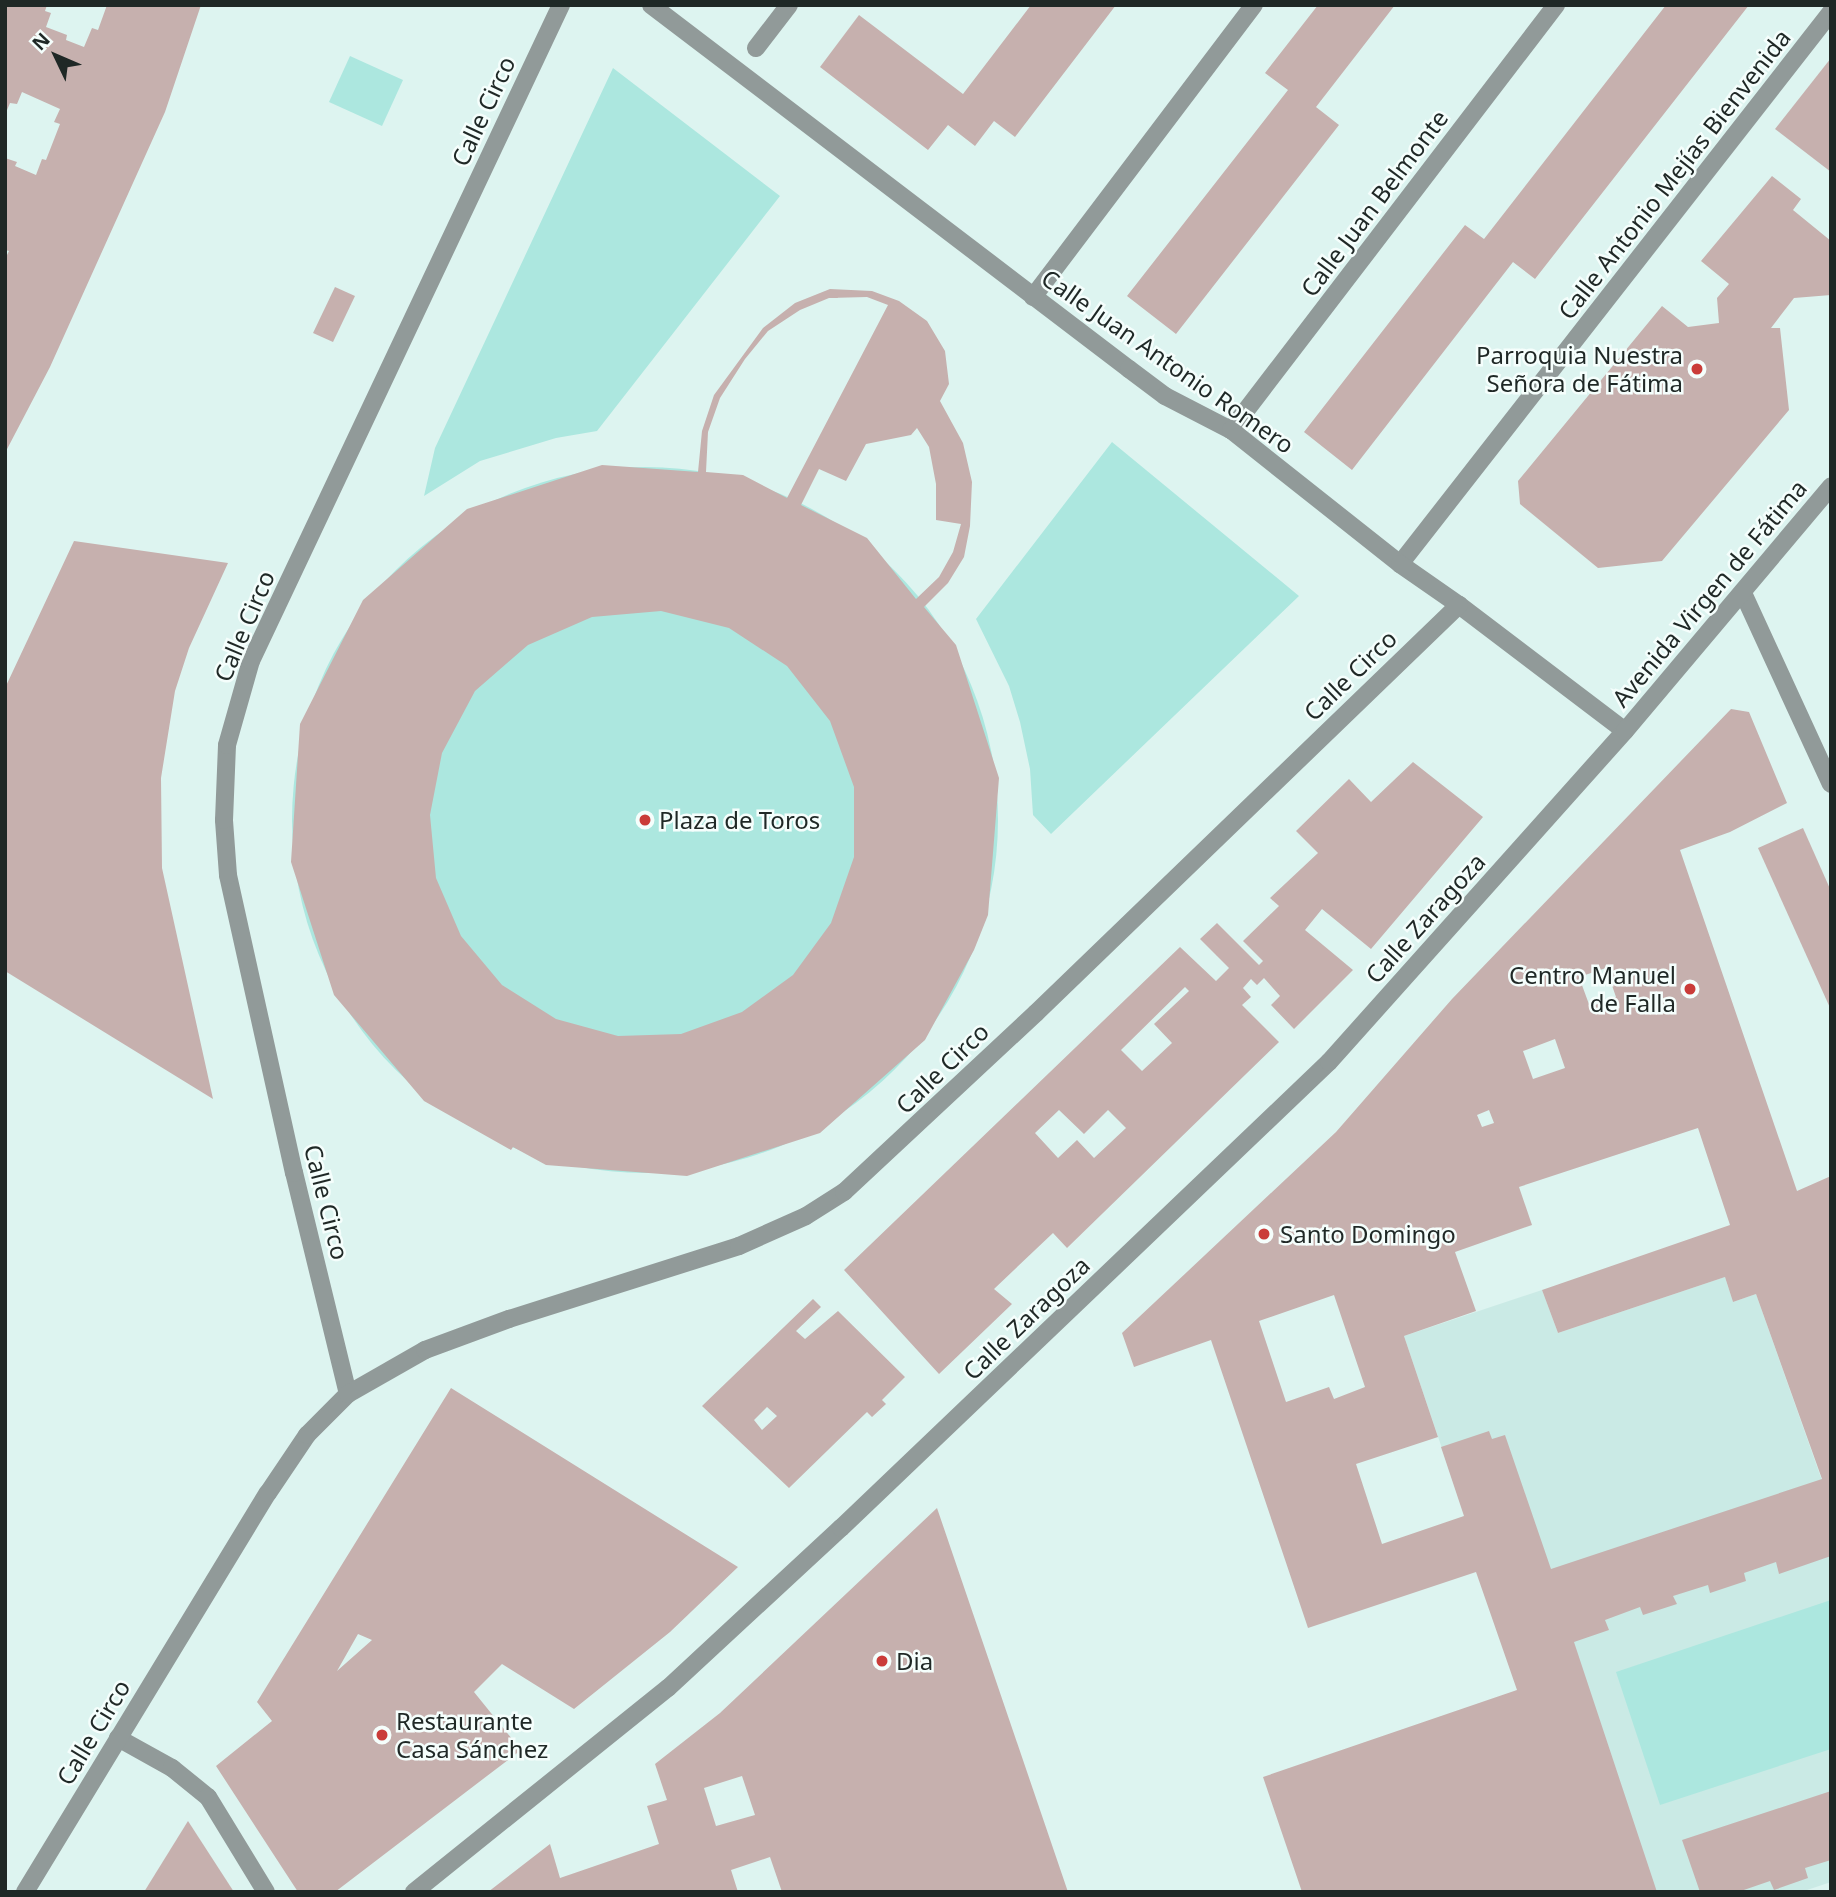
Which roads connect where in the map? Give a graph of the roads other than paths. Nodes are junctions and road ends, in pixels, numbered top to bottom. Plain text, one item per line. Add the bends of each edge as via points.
1 (561, 5) edge
2 (651, 5) edge
3 (789, 5) edge
4 (1556, 5) edge
5 (1254, 6) edge
6 (1831, 12) edge
7 (756, 48) dead end
8 (1033, 297) junction
9 (1231, 430) junction
10 (1831, 486) edge
11 (1400, 564) junction
12 (1743, 593) junction
13 (1459, 605) junction
14 (1625, 731) junction
15 (1831, 784) edge
16 (348, 1394) junction
17 (118, 1738) junction
18 (25, 1892) edge
19 (265, 1892) edge
20 (414, 1892) edge

1 - 16 street, Calle Circo via 251,661 227,745 224,820 228,875 293,1173
2 - 8 street, Calle Juan Antonio Romero
3 - 7 street
4 - 9 street, Calle Juan Belmonte
5 - 8 street
6 - 11 street, Calle Antonio Mejías Bienvenida
8 - 9 street, Calle Juan Antonio Romero via 1166,396
9 - 11 street, Calle Juan Antonio Romero
10 - 12 street, Avenida Virgen de Fátima
11 - 13 street, Calle Juan Antonio Romero
12 - 14 street, Avenida Virgen de Fátima
12 - 15 street
13 - 14 street, Calle Juan Antonio Romero
13 - 16 street, Calle Circo via 844,1192 806,1216 739,1245 425,1350
14 - 20 street, Calle Zaragoza via 1320,1071 668,1688
16 - 17 street, Calle Circo via 307,1435 268,1493
17 - 18 street, Calle Circo
17 - 19 street via 172,1768 208,1797

